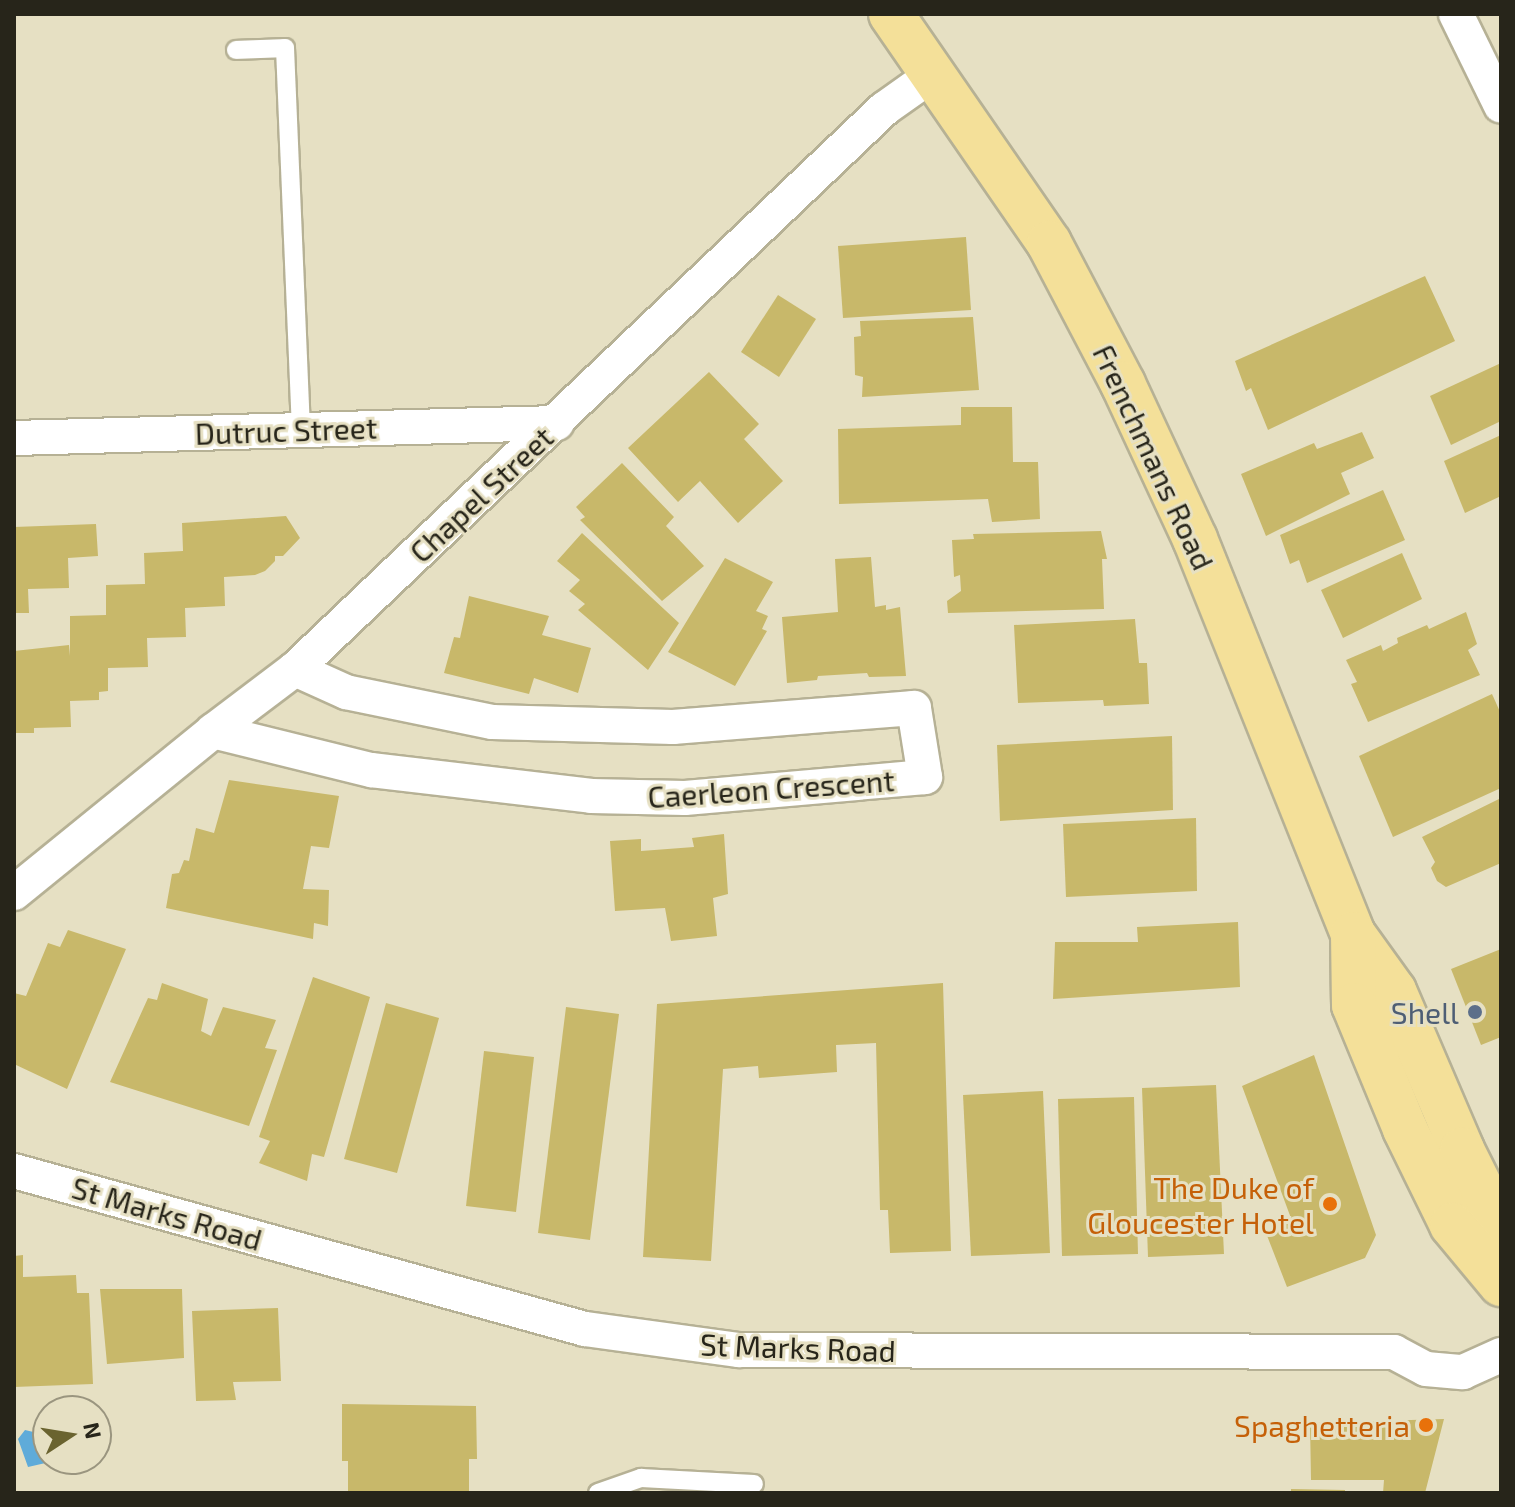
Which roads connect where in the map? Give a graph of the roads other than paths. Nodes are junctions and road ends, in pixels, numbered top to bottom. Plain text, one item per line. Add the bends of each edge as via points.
1 (891, 14) edge
2 (1456, 14) edge
3 (236, 50) dead end
4 (932, 75) junction
5 (1501, 106) edge
6 (557, 423) junction
7 (301, 429) junction
8 (14, 438) edge
9 (295, 669) junction
10 (213, 731) junction
11 (14, 893) edge
12 (1353, 934) junction
13 (14, 1171) edge
14 (1501, 1228) edge
15 (1501, 1284) edge
16 (1501, 1355) edge
17 (754, 1484) dead end
18 (598, 1493) edge

1 - 4 main road, Frenchmans Road
2 - 5 street
3 - 7 lane via 285,48
4 - 6 street, Chapel Street via 884,109
4 - 12 main road, Frenchmans Road via 1049,243 1123,384 1195,539
6 - 7 street, Dutruc Street
6 - 9 street, Chapel Street
7 - 8 street, Dutruc Street
9 - 10 street, Chapel Street
9 - 10 street, Caerleon Crescent via 346,692 492,722 673,727 914,708 925,777 685,798 591,796 371,770
10 - 11 street, Chapel Street
12 - 14 main road, Frenchmans Road via 1394,991
12 - 15 main road, Frenchmans Road via 1354,1005 1405,1129 1452,1225
13 - 16 street, St Marks Road via 600,1331 739,1350 1394,1352 1426,1369 1463,1372
17 - 18 lane via 641,1478

